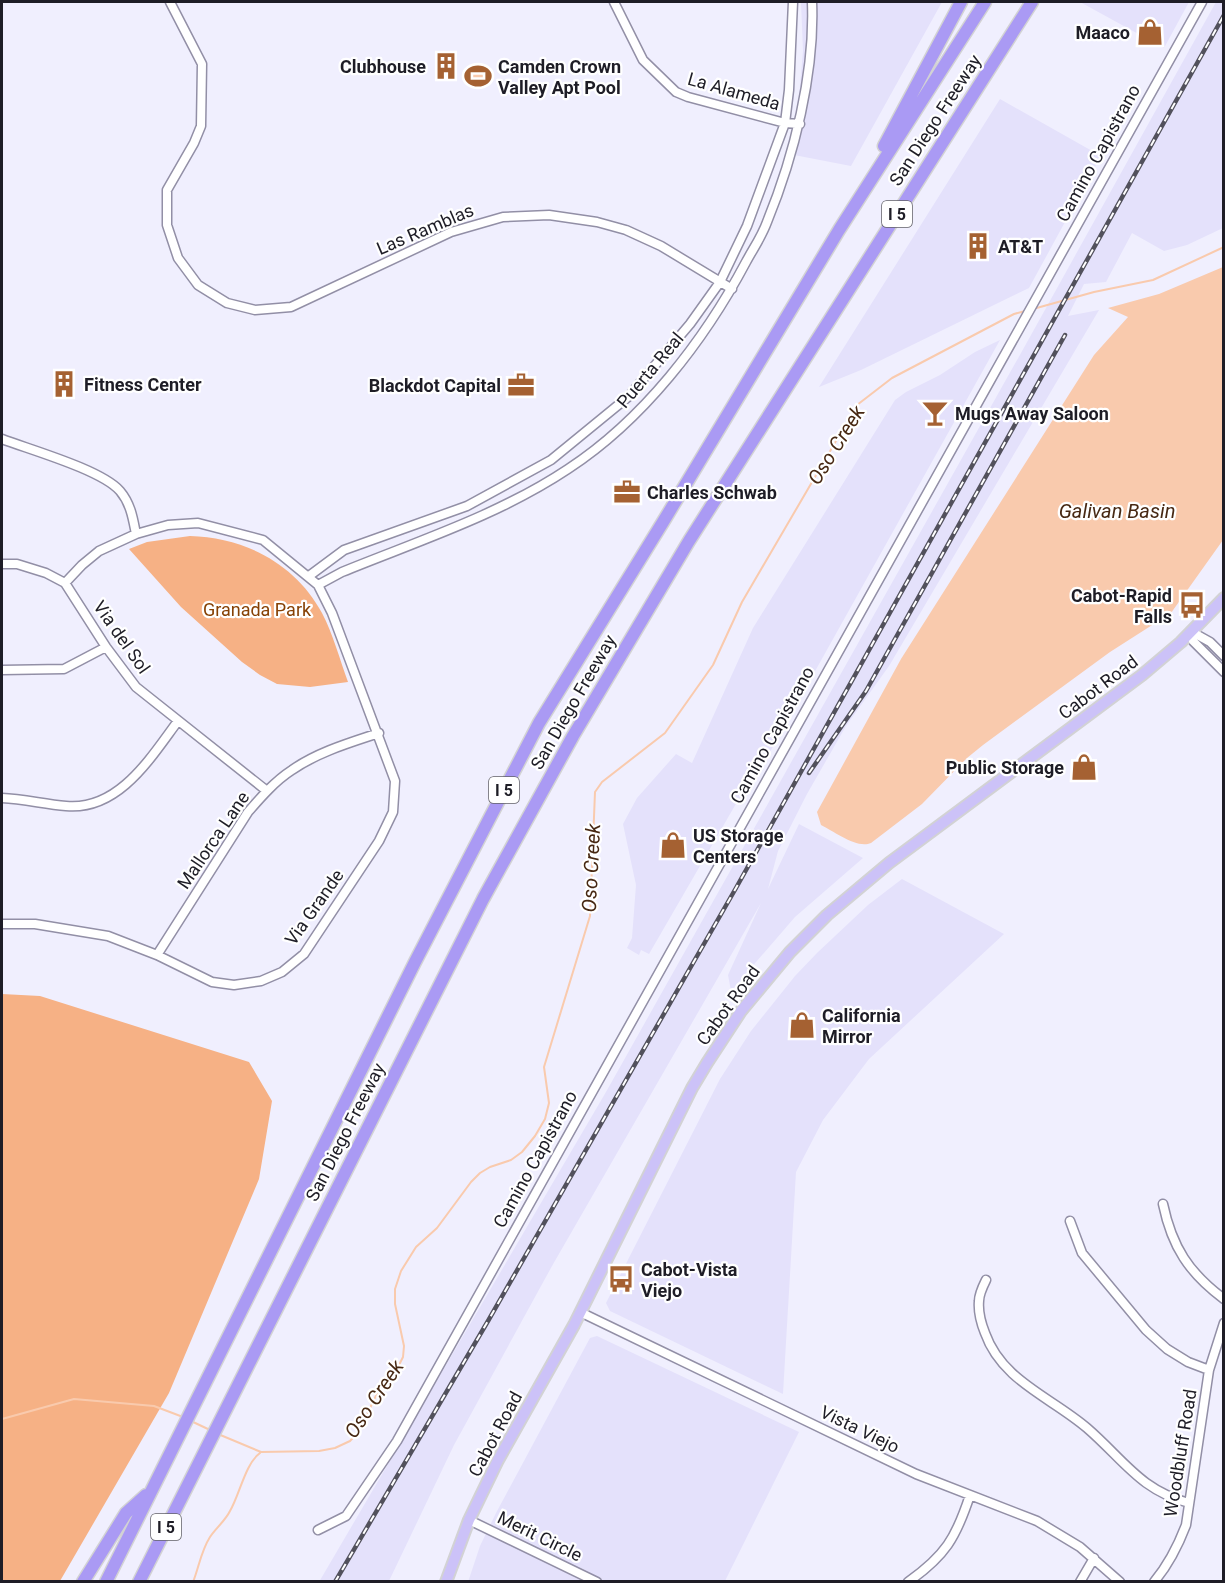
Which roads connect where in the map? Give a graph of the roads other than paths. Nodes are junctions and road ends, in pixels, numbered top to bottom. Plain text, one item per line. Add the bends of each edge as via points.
1 (170, 2) edge
2 (614, 2) edge
3 (793, 2) edge
4 (812, 2) edge
5 (961, 2) edge
6 (985, 2) edge
7 (1032, 2) edge
8 (1202, 2) edge
9 (785, 123) junction
10 (800, 124) junction
11 (839, 230) junction
12 (720, 282) junction
13 (732, 289) junction
14 (2, 439) edge
15 (136, 534) junction
16 (2, 564) edge
17 (309, 576) junction
18 (65, 583) junction
19 (318, 585) junction
20 (1224, 598) edge
21 (1192, 632) junction
22 (106, 647) junction
23 (1224, 656) edge
24 (2, 670) edge
25 (1224, 672) edge
26 (178, 721) junction
27 (379, 733) junction
28 (267, 791) junction
29 (2, 798) edge
30 (2, 924) edge
31 (157, 955) junction
32 (1163, 1204) dead end
33 (1070, 1221) dead end
34 (986, 1280) dead end
35 (1224, 1299) edge
36 (580, 1312) junction
37 (1224, 1323) edge
38 (1209, 1370) junction
39 (151, 1491) junction
40 (970, 1495) junction
41 (1189, 1503) junction
42 (469, 1520) junction
43 (318, 1530) dead end
44 (1094, 1558) junction
45 (83, 1581) edge
46 (106, 1581) edge
47 (139, 1581) edge
48 (446, 1581) edge
49 (597, 1581) edge
50 (908, 1581) edge
51 (1080, 1581) edge
52 (1120, 1581) edge
53 (1154, 1581) edge

1 - 12 street, Las Ramblas via 202,64 201,126 167,189 167,225 178,258 198,285 226,303 255,310 291,307 450,232 503,217 549,215 626,230
2 - 9 street, La Alameda via 643,60 676,92
3 - 9 street, Puerta Real
4 - 10 street, Puerta Real
5 - 11 highway
6 - 11 highway, San Diego Freeway / I 5
7 - 47 highway, San Diego Freeway / I 5 via 689,541 573,735 483,899
8 - 43 street, Camino Capistrano via 397,1441 346,1516
9 - 10 street, La Alameda
9 - 12 street, Puerta Real via 747,226
10 - 13 street, Puerta Real via 767,223
11 - 39 highway, San Diego Freeway / I 5 via 539,723
12 - 13 street, Las Ramblas
12 - 17 street, Puerta Real via 628,397 551,460 466,506 344,550
13 - 19 street, Puerta Real via 691,350 628,423 569,469 510,503
14 - 15 street via 103,477 120,491 130,508
15 - 17 street via 168,525 198,523 224,529 263,540
15 - 18 street via 99,551
16 - 18 street via 17,564
17 - 19 street
18 - 22 street, Via del Sol
19 - 27 street, Via Grande
20 - 21 main road, Cabot Road
21 - 23 street
21 - 25 street via 1193,641
21 - 36 main road, Cabot Road via 1136,679 853,892 790,952 741,1011 706,1063
22 - 24 street via 64,669
22 - 26 street, Via del Sol via 136,687
26 - 28 street, Via del Sol
26 - 29 street via 131,780 93,803 67,807
27 - 28 street, Mallorca Lane via 321,753
27 - 31 street, Via Grande via 395,781 393,812 379,841 304,954 282,972 261,981 234,985 212,982
28 - 31 street, Mallorca Lane via 248,812
30 - 31 street, Via Grande via 86,931
32 - 35 street via 1168,1228 1181,1256
33 - 38 street via 1082,1252 1146,1330 1167,1349
34 - 41 street via 979,1302 981,1322 986,1338 1008,1371 1085,1426 1141,1480 1164,1495
36 - 40 street, Vista Viejo via 916,1474
36 - 42 main road, Cabot Road
37 - 38 street, Woodbluff Road
38 - 41 street, Woodbluff Road
39 - 45 highway via 126,1512
39 - 46 highway, San Diego Freeway / I 5
40 - 44 street, Vista Viejo via 1037,1521
40 - 50 street via 946,1548 931,1566
41 - 53 street, Woodbluff Road via 1178,1548
42 - 48 main road, Cabot Road
42 - 49 street, Merit Circle
44 - 51 street
44 - 52 street, Vista Viejo

